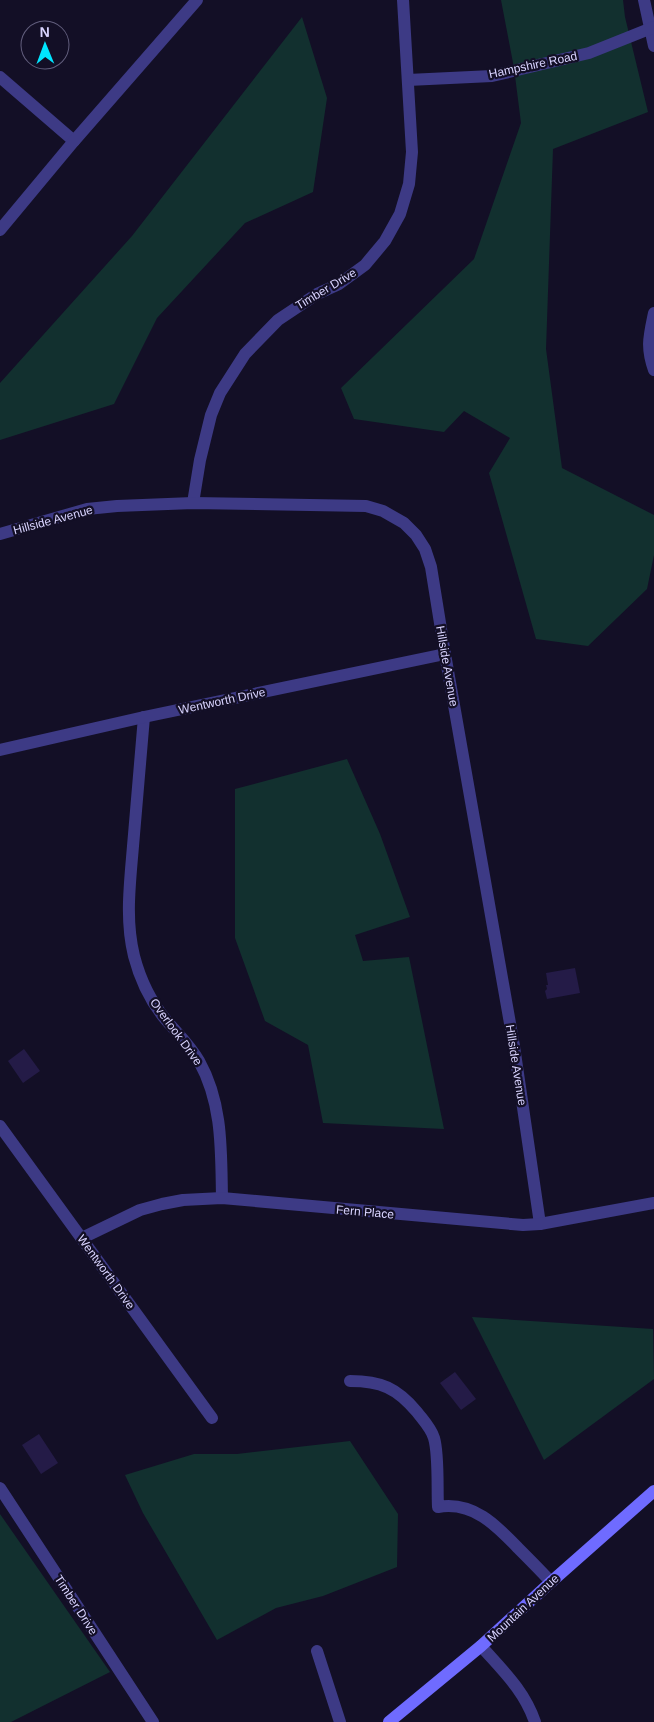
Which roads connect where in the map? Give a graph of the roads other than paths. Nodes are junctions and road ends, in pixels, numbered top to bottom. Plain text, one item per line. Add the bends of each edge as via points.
1 (197, 0) edge
2 (403, 0) edge
3 (644, 0) edge
4 (652, 27) edge
5 (654, 46) edge
6 (0, 77) edge
7 (408, 80) junction
8 (74, 141) junction
9 (0, 230) edge
10 (654, 313) edge
11 (654, 370) edge
12 (193, 503) junction
13 (0, 534) edge
14 (445, 654) junction
15 (144, 717) junction
16 (0, 750) edge
17 (0, 1126) edge
18 (222, 1198) junction
19 (654, 1203) edge
20 (540, 1224) junction
21 (82, 1238) junction
22 (350, 1381) dead end
23 (212, 1418) dead end
24 (0, 1488) edge
25 (654, 1491) edge
26 (551, 1582) junction
27 (481, 1646) junction
28 (318, 1651) dead end
29 (153, 1722) edge
30 (340, 1722) edge
31 (389, 1722) edge
32 (535, 1722) edge

1 - 8 street
2 - 7 street, Timber Drive
3 - 4 street
4 - 5 street
4 - 7 street, Hampshire Road via 589,53 492,76
6 - 8 street
7 - 12 street, Timber Drive via 411,168 406,199 394,228 375,254 353,275 284,315 246,354 224,386 211,415
8 - 9 street
10 - 11 street via 649,354
12 - 13 street, Hillside Avenue via 87,509
12 - 14 street, Hillside Avenue via 350,505 366,506 390,514 416,535 428,556
14 - 15 street, Wentworth Drive
14 - 20 street, Hillside Avenue via 514,1046
15 - 16 street, Wentworth Drive
15 - 18 street, Overlook Drive via 129,902 130,939 147,990 166,1020 190,1046 213,1093 220,1128
17 - 21 street, Wentworth Drive
18 - 20 street, Fern Place via 496,1224
18 - 21 street, Fern Place via 183,1200 140,1210
19 - 20 street, Fern Place
21 - 23 street, Wentworth Drive
22 - 26 street via 389,1387 402,1395 429,1427 434,1438 438,1507 466,1508 486,1518
24 - 29 street, Timber Drive
25 - 26 main road, Mountain Avenue
26 - 27 main road, Mountain Avenue
27 - 31 main road, Mountain Avenue
27 - 32 street via 519,1688
28 - 30 street

